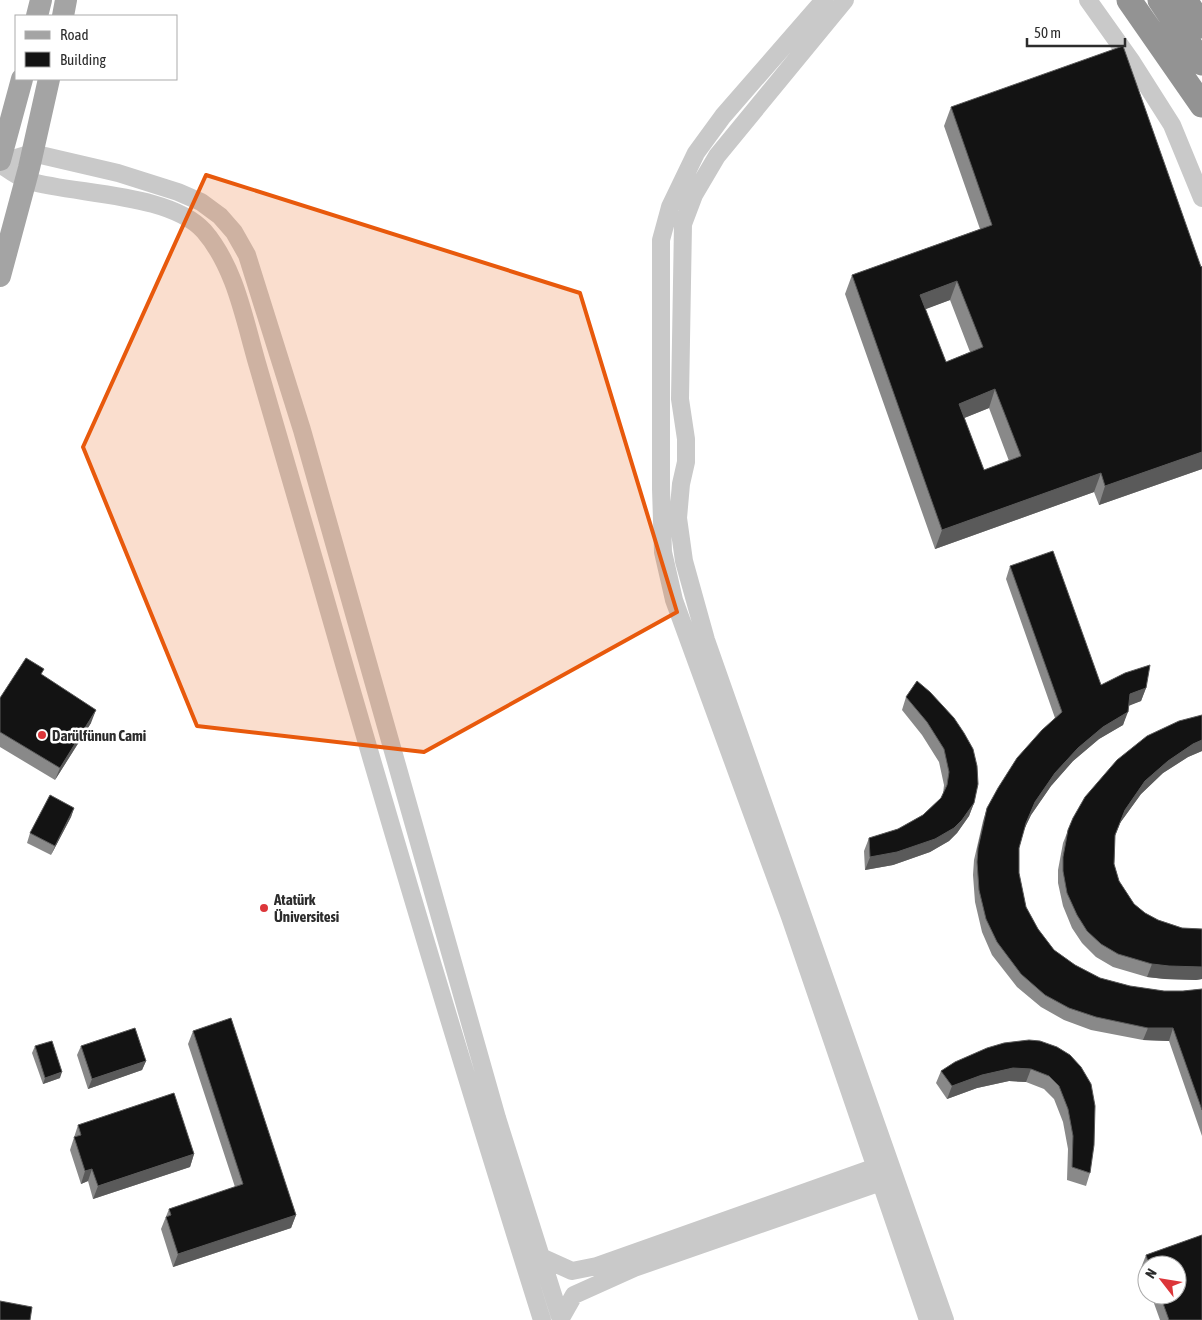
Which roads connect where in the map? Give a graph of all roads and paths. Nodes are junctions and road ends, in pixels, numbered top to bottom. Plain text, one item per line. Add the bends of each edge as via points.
1 (41, 0) edge
2 (66, 0) edge
3 (824, 0) edge
4 (845, 0) edge
5 (1088, 0) edge
6 (1129, 0) edge
7 (1160, 0) edge
8 (1185, 0) edge
9 (37, 15) edge
10 (63, 15) edge
11 (1202, 26) edge
12 (1202, 62) edge
13 (22, 80) edge
14 (49, 80) edge
15 (1202, 105) edge
16 (32, 154) junction
17 (0, 162) edge
18 (26, 180) junction
19 (1202, 198) edge
20 (0, 276) edge
21 (660, 448) junction
22 (686, 451) junction
23 (660, 470) junction
24 (684, 472) junction
25 (878, 1174) junction
26 (541, 1257) junction
27 (561, 1319) edge
28 (542, 1320) edge
29 (928, 1320) edge
30 (945, 1320) edge

1 - 9 main road
2 - 10 main road
3 - 21 street via 723,116 696,153 670,207 661,240
4 - 22 street via 717,156 694,195 683,224 680,400
5 - 19 street via 1172,125
6 - 15 highway
7 - 12 highway
8 - 11 highway
13 - 17 main road
14 - 16 main road
16 - 17 street
16 - 18 main road
16 - 26 street via 118,173 201,202 234,232 247,255 302,430 495,1109
17 - 18 street
18 - 20 main road
18 - 28 street via 152,204 177,212 202,229 224,260 279,435 460,1060
21 - 22 street via 678,446
21 - 23 street
22 - 24 street
23 - 24 street
23 - 25 street via 663,552 674,600 790,917
24 - 30 street via 678,518 684,561 706,640
25 - 26 street via 597,1266 572,1271
25 - 27 street via 634,1268 574,1295
25 - 29 street
26 - 27 street

